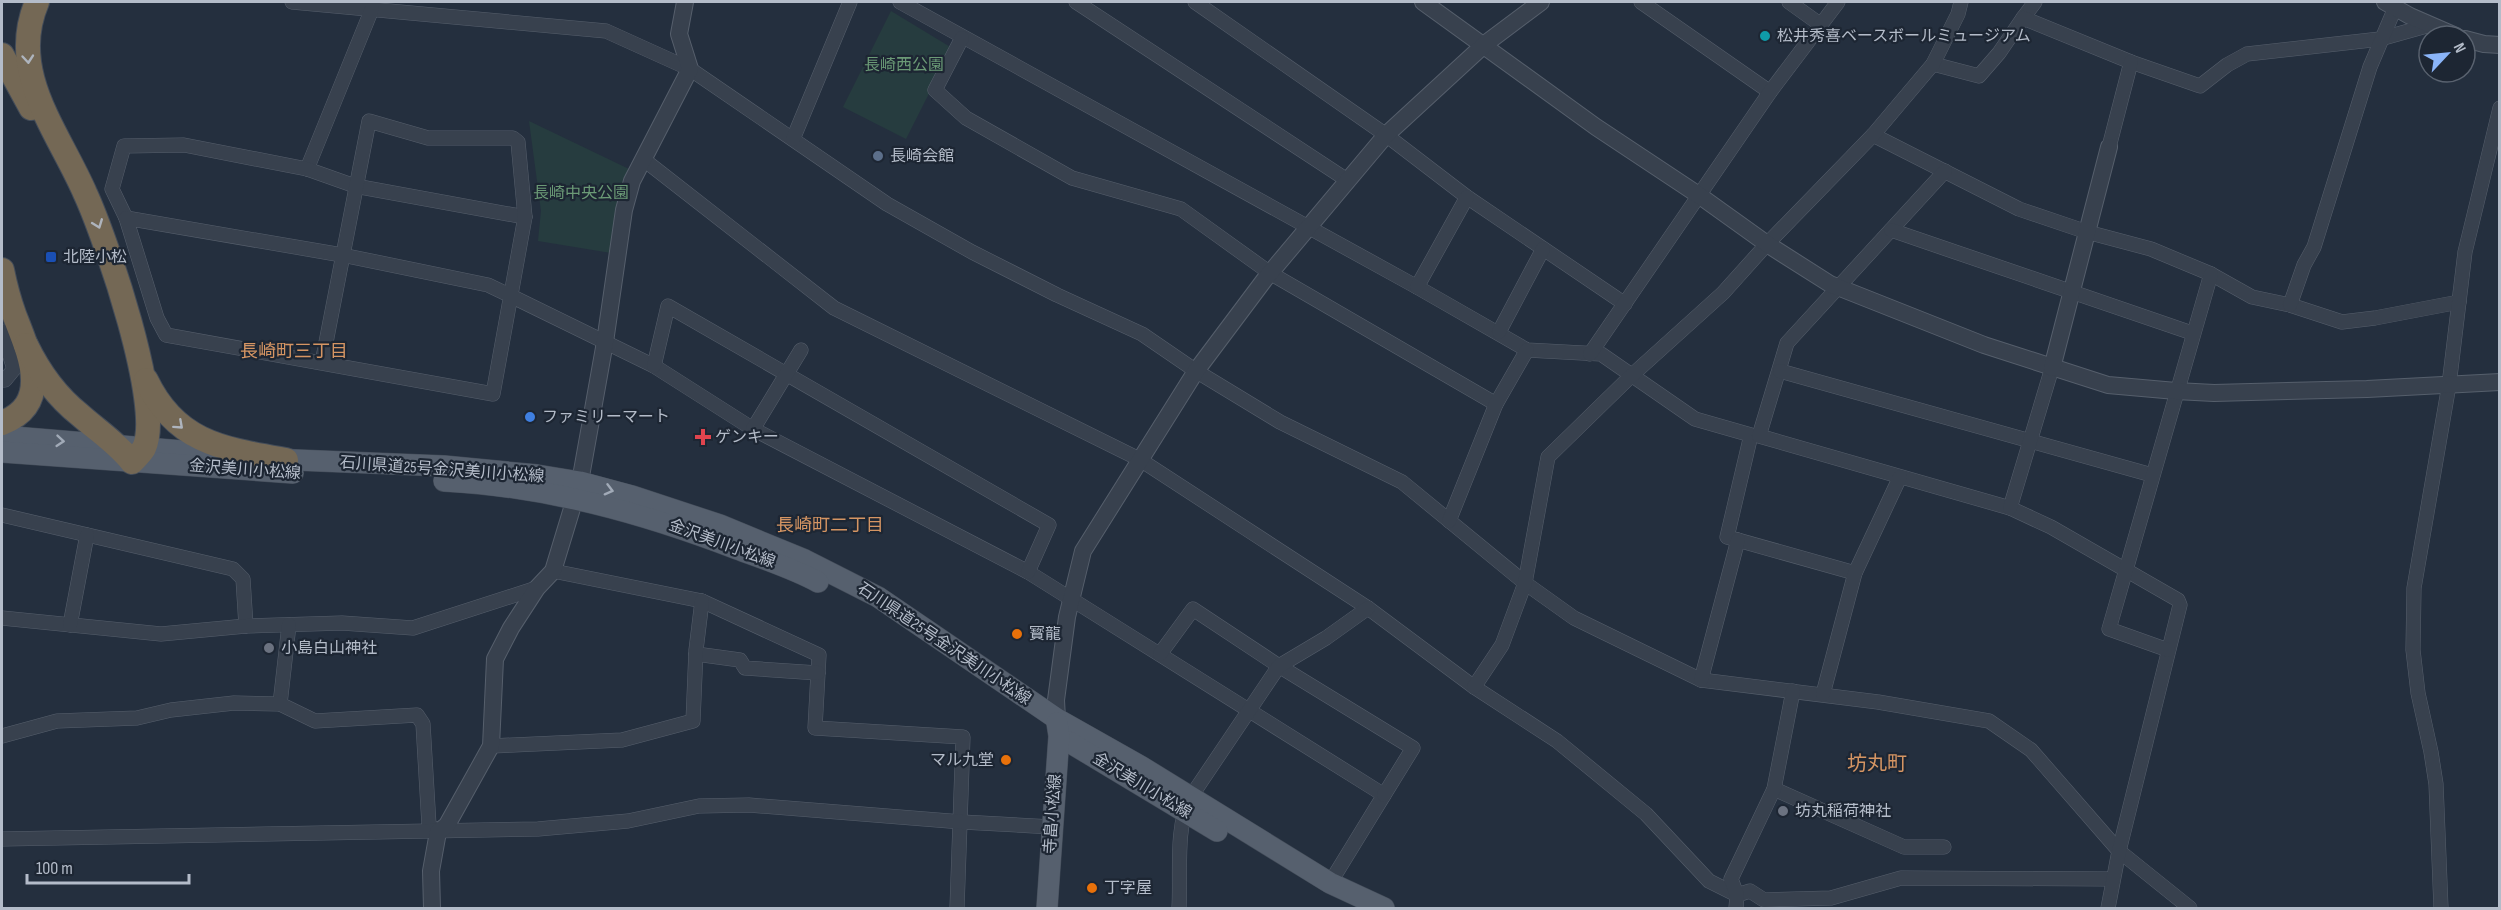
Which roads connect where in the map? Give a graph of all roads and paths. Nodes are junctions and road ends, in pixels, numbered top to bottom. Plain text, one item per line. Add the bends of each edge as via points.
1 (37, 2) edge
2 (292, 2) edge
3 (686, 2) edge
4 (850, 2) edge
5 (900, 2) edge
6 (1076, 2) edge
7 (1196, 2) edge
8 (1423, 2) edge
9 (1541, 2) edge
10 (1641, 2) edge
11 (1789, 2) edge
12 (1839, 2) edge
13 (1961, 2) edge
14 (2035, 2) edge
15 (318, 3) edge
16 (2389, 4) edge
17 (372, 9) junction
18 (2024, 18) junction
19 (2428, 24) edge
20 (1821, 25) junction
21 (2417, 29) edge
22 (962, 38) junction
23 (2380, 39) junction
24 (2477, 42) edge
25 (1485, 44) junction
26 (2499, 45) edge
27 (2, 55) edge
28 (2131, 62) junction
29 (1933, 64) junction
30 (690, 69) junction
31 (1770, 92) junction
32 (2499, 108) edge
33 (1386, 135) junction
34 (1873, 135) junction
35 (792, 139) junction
36 (2109, 147) joint
37 (65, 153) junction
38 (643, 159) junction
39 (307, 169) junction
40 (1945, 171) junction
41 (1347, 180) junction
42 (355, 186) junction
43 (1700, 196) junction
44 (1467, 197) junction
45 (525, 217) junction
46 (126, 218) junction
47 (1308, 227) junction
48 (1891, 230) junction
49 (2087, 232) junction
50 (1767, 244) junction
51 (1543, 249) junction
52 (342, 255) junction
53 (2, 270) edge
54 (1270, 273) junction
55 (2211, 274) junction
56 (1417, 287) junction
57 (1837, 287) junction
58 (2070, 293) junction
59 (511, 296) junction
60 (2458, 302) junction
61 (1625, 304) junction
62 (2290, 305) junction
63 (2, 331) edge
64 (1499, 332) junction
65 (2192, 333) junction
66 (605, 342) junction
67 (26, 345) junction
68 (801, 350) dead end
69 (1527, 350) junction
70 (1590, 354) junction
71 (138, 358) junction
72 (322, 363) junction
73 (654, 366) junction
74 (2052, 368) junction
75 (1196, 371) junction
76 (1780, 371) junction
77 (786, 375) junction
78 (1631, 376) junction
79 (2, 380) edge
80 (2499, 382) edge
81 (2449, 385) junction
82 (2176, 391) junction
83 (1496, 404) junction
84 (2, 423) edge
85 (753, 429) junction
86 (2, 436) edge
87 (2029, 440) junction
88 (2, 452) edge
89 (132, 452) junction
90 (1139, 459) junction
91 (286, 460) junction
92 (2152, 475) junction
93 (1900, 477) junction
94 (578, 490) junction
95 (2010, 508) junction
96 (2, 515) edge
97 (1449, 521) junction
98 (87, 535) junction
99 (1738, 540) junction
100 (2126, 570) junction
101 (554, 571) junction
102 (1028, 572) junction
103 (1855, 573) junction
104 (1525, 583) junction
105 (537, 588) junction
106 (1072, 598) junction
107 (702, 601) junction
108 (1368, 608) junction
109 (2, 618) edge
110 (70, 625) junction
111 (289, 625) junction
112 (246, 626) junction
113 (2168, 650) junction
114 (696, 654) junction
115 (1160, 654) junction
116 (1279, 666) junction
117 (818, 673) junction
118 (1701, 680) junction
119 (1474, 687) junction
120 (1793, 691) junction
121 (1823, 694) junction
122 (280, 704) junction
123 (1250, 711) junction
124 (1058, 728) junction
125 (2, 736) edge
126 (490, 746) junction
127 (1774, 789) junction
128 (1384, 795) junction
129 (1187, 805) junction
130 (962, 822) junction
131 (1052, 827) junction
132 (438, 832) junction
133 (2, 839) edge
134 (1944, 847) dead end
135 (2119, 851) junction
136 (2114, 879) junction
137 (1330, 884) junction
138 (1737, 902) edge
139 (1184, 908) edge
140 (432, 909) edge
141 (957, 909) edge
142 (1047, 909) edge
143 (1353, 909) edge
144 (1384, 909) edge
145 (2109, 909) edge
146 (2190, 909) edge
147 (2441, 909) edge

1 -> 37 highway via 28,29 29,72 34,91
2 - 15 street
3 - 30 street via 679,33
4 - 35 street
5 - 22 street
6 - 41 street
7 - 33 street
8 - 25 street
9 - 25 street
10 - 31 street
11 - 20 street
12 - 20 street
13 - 29 street
14 - 18 street
15 - 17 street
16 - 19 street
16 - 23 street
17 - 30 street via 606,32
17 - 39 street
18 - 28 street
18 - 29 street via 1978,76
20 - 31 street
21 - 23 street
22 - 47 street
22 - 54 street via 934,90 966,118 1072,178 1181,209
23 - 28 street via 2247,54 2200,86
23 - 62 street via 2314,246
24 - 26 street
25 - 33 street
25 - 43 street via 1596,127
27 - 37 highway via 32,108
28 - 36 street
29 - 34 street
30 - 35 street
30 - 38 street
31 - 43 street
32 - 60 street via 2472,219
33 - 41 street
33 - 44 street
34 - 40 street
34 - 50 street
35 - 75 street via 887,204 1057,295 1142,334
36 - 49 street
37 -> 71 highway via 86,194 116,273
38 - 66 street via 624,210
38 - 90 street via 834,308
39 - 42 street
39 - 46 street via 184,145 124,147 112,189
40 - 48 street
40 - 49 street via 2019,209
41 - 47 street
42 - 45 street
42 - 45 street via 369,121 428,138 513,138 518,142
42 - 52 street
43 - 50 street
43 - 61 street
44 - 51 street
44 - 56 street
45 - 59 street
46 - 52 street
46 - 72 street via 166,336
47 - 54 street
47 - 56 street
48 - 57 street
48 - 58 street
49 - 55 street via 2151,249
49 - 58 street
50 - 57 street
50 - 78 street via 1723,293
51 - 61 street
51 - 64 street
52 - 59 street via 488,285
52 - 72 street
53 - 67 highway
54 - 75 street
54 - 83 street
55 - 62 street via 2252,297
55 - 65 street
56 - 64 street
57 - 74 street
57 - 76 street via 1787,343
58 - 65 street
58 - 74 street
59 - 66 street
59 - 72 street via 492,394
60 - 62 street via 2342,322
60 - 81 street
61 - 70 street
63 - 79 street via 14,369
64 - 69 street
65 - 82 street
66 - 73 street
66 - 94 street
67 - 84 highway via 33,387 24,406
67 - 89 highway via 51,387 79,414
68 - 77 street
69 - 70 street
69 - 83 street
70 - 78 street via 1601,354
71 - 89 highway via 147,419
71 -> 91 highway via 158,402 187,432 215,446
73 - 77 street via 668,306
73 - 85 street
74 - 82 street via 2108,385
74 - 87 street
75 - 90 street
75 - 97 street via 1280,422 1402,482
76 - 87 street
76 - 93 street via 1759,436
77 - 85 street
77 - 102 street via 1049,525
78 - 99 street via 1695,419 1751,435 1727,537
78 - 104 street via 1548,457
80 - 81 street
81 - 82 street
81 - 147 street via 2413,597 2415,671 2436,784
82 - 92 street
83 - 97 street
85 - 102 street
86 -> 89 main road, 石川県道25号金沢美川小松線
87 - 92 street
87 - 95 street
88 - 89 main road, 金沢美川小松線
89 - 91 main road, 石川県道25号金沢美川小松線
89 - 94 main road, 金沢美川小松線
90 - 106 street via 1083,551
90 - 108 street
91 - 94 main road, 石川県道25号金沢美川小松線 via 444,466 537,475
92 - 100 street
93 - 95 street
93 - 103 street
94 - 101 street
94 - 124 main road, 石川県道25号金沢美川小松線 via 632,496 720,525 805,560 878,597
95 - 100 street
96 - 98 street
97 - 104 street
98 - 110 street
98 - 112 street via 233,569 243,579
99 - 103 street
99 - 118 street
100 - 113 street via 2178,600
100 - 113 street via 2109,629
101 - 105 street
101 - 107 street
102 - 106 street
103 - 121 street
104 - 118 street via 1574,618
104 - 119 street via 1502,645
105 - 111 street via 413,628 342,623
105 - 126 street via 495,659
106 - 115 street
106 - 124 street via 1056,700
107 - 114 street
107 - 117 street via 819,655
108 - 116 street
108 - 119 street
109 - 110 street
110 - 112 street via 162,634
111 - 112 street
111 - 122 street
113 - 135 street
114 - 117 street via 740,660 746,668
114 - 126 street via 693,721 622,740
115 - 116 street via 1193,609
115 - 123 street
116 - 123 street
116 - 128 street via 1413,748
117 - 130 street via 815,728 963,737
118 - 120 street
119 - 138 street via 1557,741 1646,814 1709,881
120 - 121 street
120 - 127 street
121 - 135 street via 1989,721 2031,750
122 - 125 street via 234,703 137,718 57,721
122 - 132 street via 315,721 417,715 423,724 429,825
123 - 128 street
123 - 129 street
124 - 129 main road, 石川県道25号金沢美川小松線 via 1142,767
124 - 131 main road, 寺畠小松線
126 - 132 street via 447,825
127 - 134 street via 1904,847
127 - 138 street via 1731,879
128 - 137 street
129 - 137 main road, 石川県道25号金沢美川小松線
129 - 139 street
129 - 143 main road, 金沢美川小松線 via 1323,894
130 - 131 street
130 - 132 street via 699,806 628,821
130 - 141 street
131 - 142 main road, 寺畠小松線
132 - 133 street
132 - 140 street
135 - 136 street
135 - 146 street
136 - 138 street via 1901,878 1831,898 1764,900 1750,891
136 - 145 street
137 - 144 main road, 石川県道25号金沢美川小松線

